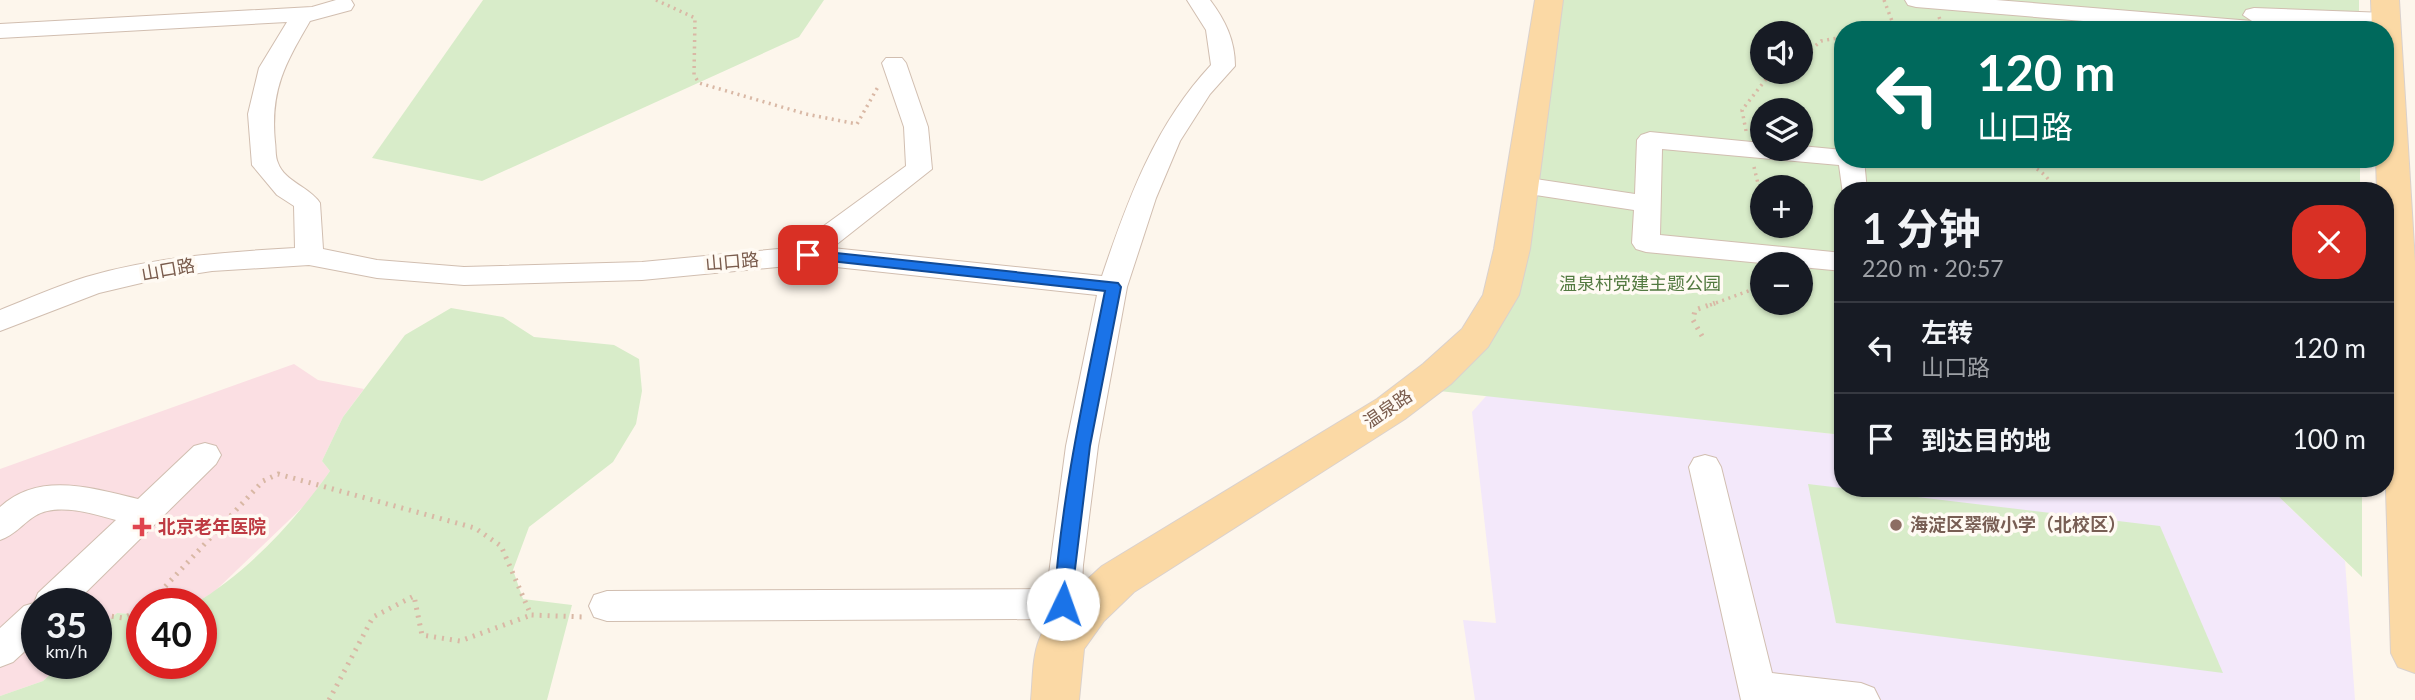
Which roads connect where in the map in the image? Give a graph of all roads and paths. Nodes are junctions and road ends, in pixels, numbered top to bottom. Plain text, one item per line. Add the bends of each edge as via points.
1 (656, 0) edge
2 (1198, 0) edge
3 (1549, 0) edge
4 (1884, 0) edge
5 (1916, 0) edge
6 (2034, 0) edge
7 (1966, 2) edge
8 (343, 5) dead end
9 (249, 9) edge
10 (302, 15) junction
11 (2180, 17) junction
12 (1892, 21) edge
13 (2210, 21) edge
14 (2243, 21) edge
15 (0, 31) edge
16 (1834, 39) edge
17 (1813, 48) edge
18 (894, 63) joint
19 (1834, 157) edge
20 (2036, 168) edge
21 (2051, 182) edge
22 (1523, 185) junction
23 (2394, 202) edge
24 (1646, 204) junction
25 (808, 255) junction
26 (309, 256) junction
27 (1834, 261) edge
28 (1113, 287) junction
29 (1750, 290) edge
30 (0, 321) edge
31 (1702, 336) dead end
32 (205, 455) dead end
33 (1705, 467) dead end
34 (143, 514) junction
35 (0, 527) edge
36 (67, 588) edge
37 (164, 588) edge
38 (1063, 604) junction
39 (607, 606) joint
40 (531, 615) junction
41 (21, 632) edge
42 (1061, 643) junction
43 (0, 651) edge
44 (2415, 653) edge
45 (1758, 694) edge
46 (330, 700) edge
47 (1055, 700) edge
48 (1861, 700) edge

1 - 18 path via 695,18 694,75 699,83 806,114 856,124 879,85 881,62
2 - 28 street via 1215,20 1224,51 1223,66 1190,104 1148,180
3 - 22 main road, 温泉路
4 - 12 path
5 - 7 street
6 - 11 street
7 - 11 street
8 - 10 street
9 - 10 street
9 - 15 street
10 - 26 street via 271,68 260,114 265,165 307,204
11 - 13 street
11 - 14 street
16 - 17 path
18 - 25 street via 916,127 919,169
19 - 24 street via 1650,140
20 - 21 path via 2048,174
22 - 24 street
22 - 42 main road, 温泉路 via 1501,295 1475,338 1391,409 1118,579 1088,607
23 - 44 main road
24 - 27 street via 1646,243
25 - 26 street, 山口路 via 642,271 464,276 377,269
25 - 28 street, 山口路
26 - 30 street, 山口路 via 154,271 92,285
28 - 38 street via 1082,446
29 - 31 path via 1695,310 1693,320
32 - 34 street
33 - 45 street
34 - 35 street via 74,497 50,498 27,503
34 - 36 street
37 - 40 path via 262,481 278,474 475,528 501,546
38 - 39 street
38 - 42 street
39 - 40 path via 592,607 587,617
40 - 46 path via 460,641 422,635 414,596 373,617
41 - 43 street
42 - 47 main road
45 - 48 street

